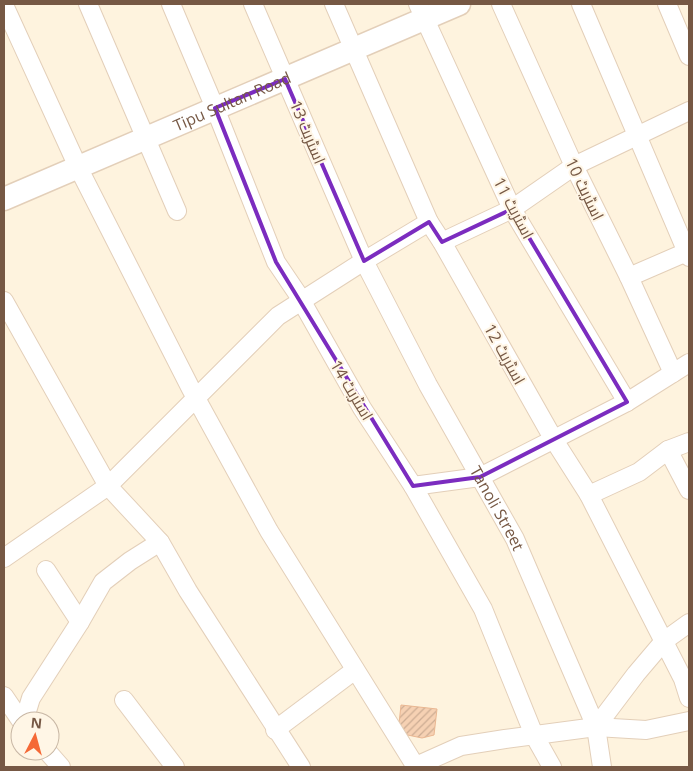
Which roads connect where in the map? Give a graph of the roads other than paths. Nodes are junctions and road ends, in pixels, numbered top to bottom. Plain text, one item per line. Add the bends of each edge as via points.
1 (88, 4) edge
2 (171, 4) edge
3 (253, 4) edge
4 (334, 4) edge
5 (459, 4) edge
6 (501, 4) edge
7 (582, 4) edge
8 (667, 4) edge
9 (4, 5) edge
10 (421, 11) edge
11 (353, 49) junction
12 (689, 56) edge
13 (285, 79) junction
14 (215, 108) junction
15 (689, 111) edge
16 (637, 135) junction
17 (146, 138) junction
18 (574, 166) junction
19 (78, 167) junction
20 (4, 199) edge
21 (512, 209) junction
22 (177, 211) dead end
23 (429, 222) junction
24 (442, 242) junction
25 (688, 253) edge
26 (364, 261) junction
27 (629, 277) junction
28 (4, 301) edge
29 (301, 302) junction
30 (689, 363) edge
31 (673, 373) junction
32 (196, 399) junction
33 (627, 402) junction
34 (554, 440) junction
35 (689, 442) edge
36 (668, 450) junction
37 (480, 477) junction
38 (108, 486) junction
39 (413, 486) junction
40 (689, 490) edge
41 (589, 495) junction
42 (160, 542) junction
43 (6, 552) edge
44 (46, 570) dead end
45 (80, 622) junction
46 (689, 623) edge
47 (664, 642) junction
48 (355, 670) junction
49 (4, 696) edge
50 (689, 698) edge
51 (124, 700) dead end
52 (15, 711) edge
53 (26, 711) edge
54 (689, 721) edge
55 (596, 727) junction
56 (275, 730) junction
57 (534, 735) junction
58 (174, 767) edge
59 (301, 767) edge
60 (415, 767) edge
61 (552, 767) edge
62 (602, 767) edge

1 - 17 street
2 - 14 street, اسٹریٹ 14
3 - 13 street, اسٹریٹ 13
4 - 11 street, اسٹریٹ 12
5 - 10 street, Tipu Sultan Road
6 - 18 street, اسٹریٹ 10
7 - 16 street
8 - 12 street
9 - 19 street
10 - 11 street, Tipu Sultan Road
10 - 21 street, اسٹریٹ 11
11 - 13 street, Tipu Sultan Road
11 - 23 street, اسٹریٹ 12
13 - 14 street, Tipu Sultan Road
13 - 26 street, اسٹریٹ 13
14 - 17 street, Tipu Sultan Road
14 - 29 street, اسٹریٹ 14 via 276,262
15 - 16 street
16 - 18 street
16 - 25 street
17 - 19 street, Tipu Sultan Road
17 - 22 street
18 - 21 street
18 - 27 street, اسٹریٹ 10
19 - 20 street, Tipu Sultan Road
19 - 32 street
21 - 24 street
21 - 33 street, اسٹریٹ 11
23 - 24 street, اسٹریٹ 12
23 - 26 street
24 - 34 street, اسٹریٹ 12
25 - 27 street
26 - 29 street
26 - 37 street, Tanoli Street
27 - 31 street, اسٹریٹ 10
28 - 38 street
29 - 32 street via 278,316
29 - 39 street, اسٹریٹ 14 via 362,408
30 - 31 street
31 - 33 street
32 - 38 street
32 - 48 street via 269,531
33 - 34 street
34 - 37 street
34 - 41 street, اسٹریٹ 12
35 - 36 street
36 - 40 street
36 - 41 street via 640,472
37 - 39 street
37 - 55 street, Tanoli Street via 515,539
38 - 42 street
38 - 43 street
39 - 57 street, اسٹریٹ 14 via 483,609
41 - 47 street, اسٹریٹ 12
42 - 45 street via 103,582
42 - 56 street
44 - 45 street
45 - 53 street via 31,698
46 - 47 street
47 - 50 street, اسٹریٹ 12
47 - 55 street
48 - 56 street
48 - 60 street
49 - 52 street
51 - 58 street
54 - 55 street via 646,730
55 - 57 street
55 - 62 street, Tanoli Street
56 - 59 street
57 - 60 street via 461,746
57 - 61 street, اسٹریٹ 14

